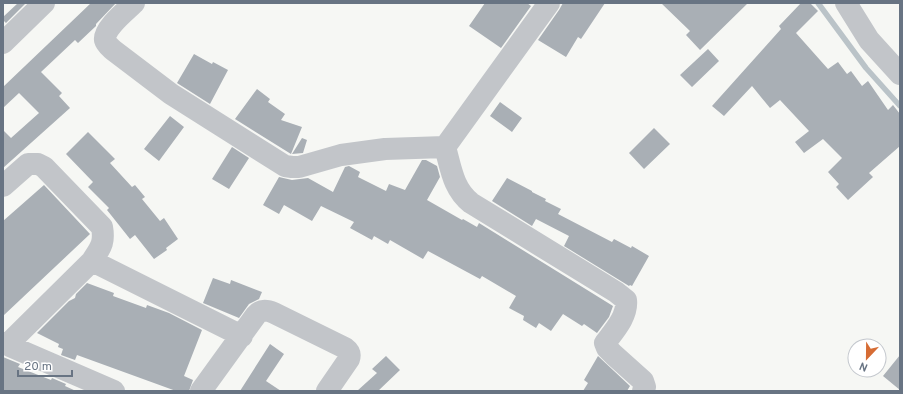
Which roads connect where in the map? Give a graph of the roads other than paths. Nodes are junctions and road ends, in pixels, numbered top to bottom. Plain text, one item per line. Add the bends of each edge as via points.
1 (44, 3) edge
2 (134, 3) edge
3 (548, 3) edge
4 (846, 3) edge
5 (4, 41) edge
6 (900, 74) edge
7 (445, 147) junction
8 (3, 186) edge
9 (92, 262) junction
10 (242, 336) junction
11 (5, 344) edge
12 (114, 391) edge
13 (201, 391) edge
14 (327, 391) edge
15 (643, 391) edge

1 - 5 street
2 - 7 street via 109,28 105,42 170,94 285,166 299,167 341,155 385,149
3 - 7 street
4 - 6 street via 869,40
7 - 15 street via 456,186 462,197 626,300 625,314 605,343 607,348 643,381
8 - 9 street via 28,164 44,167 102,227 104,238
9 - 10 street
9 - 11 street
10 - 13 street
10 - 14 street via 259,312 268,311 345,348 349,352 349,359
11 - 12 street

